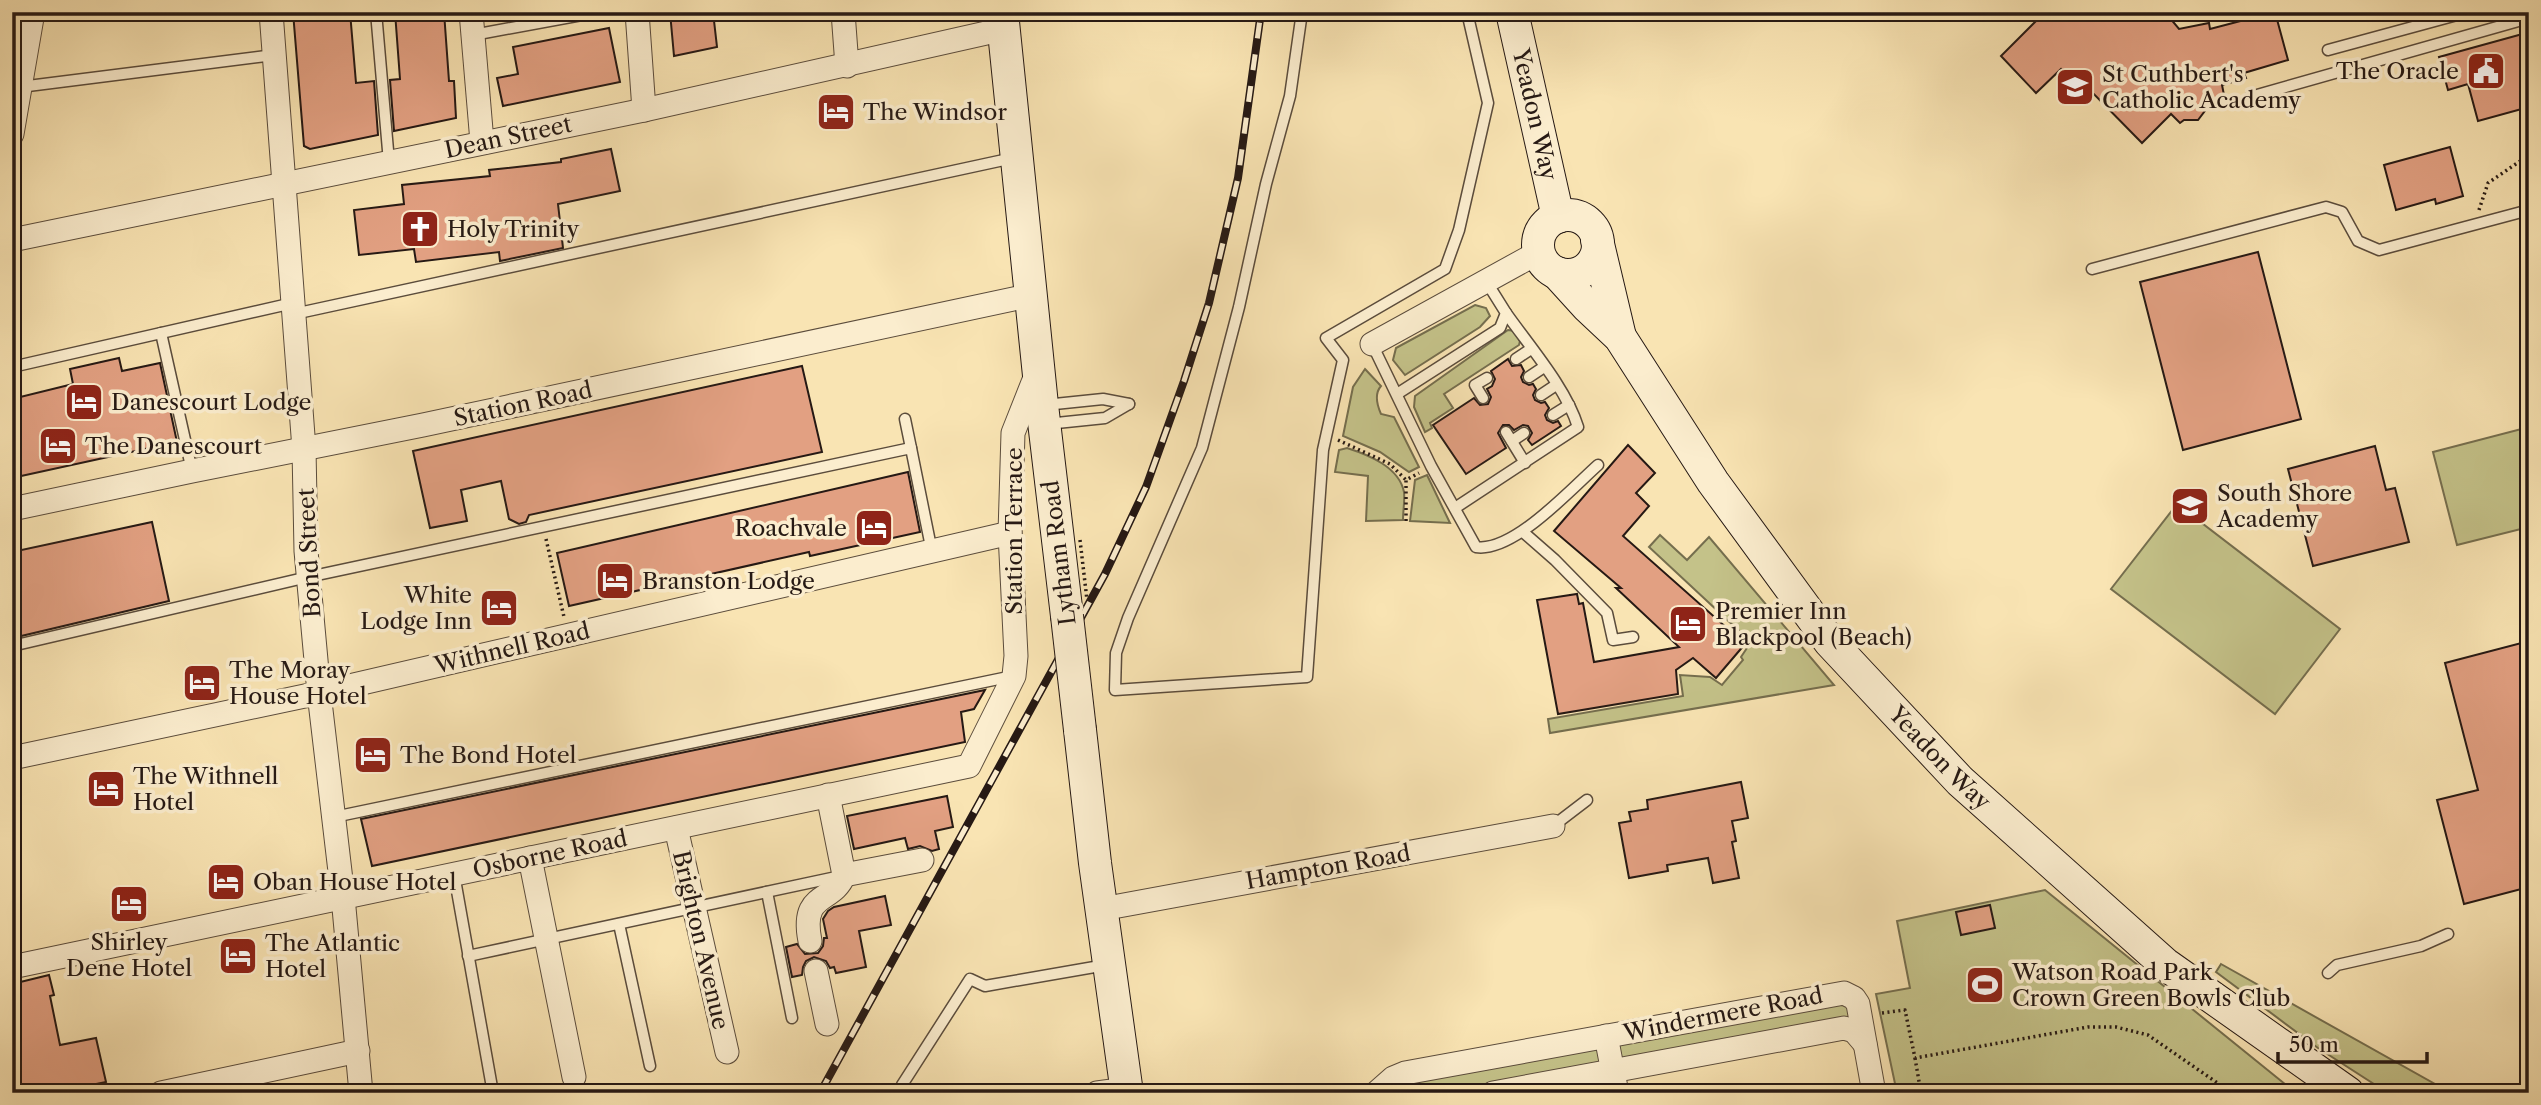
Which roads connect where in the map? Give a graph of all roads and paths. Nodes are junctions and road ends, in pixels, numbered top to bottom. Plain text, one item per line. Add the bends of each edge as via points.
1 (33, 12) edge
2 (271, 12) edge
3 (376, 12) edge
4 (598, 12) edge
5 (637, 12) edge
6 (843, 12) edge
7 (1302, 12) edge
8 (1468, 12) edge
9 (1512, 12) edge
10 (2468, 12) edge
11 (556, 16) edge
12 (2442, 16) edge
13 (2529, 18) edge
14 (1003, 21) edge
15 (472, 24) edge
16 (2328, 51) dead end
17 (274, 55) junction
18 (847, 66) junction
19 (20, 87) junction
20 (2250, 97) dead end
21 (644, 110) junction
22 (12, 134) edge
23 (482, 142) junction
24 (2529, 155) edge
25 (1016, 158) junction
26 (389, 162) junction
27 (285, 186) junction
28 (2529, 211) edge
29 (1558, 217) junction
30 (2474, 225) junction
31 (1597, 236) junction
32 (12, 240) edge
33 (1548, 262) junction
34 (2092, 269) dead end
35 (1486, 281) junction
36 (1032, 295) junction
37 (293, 309) junction
38 (1506, 313) junction
39 (161, 333) junction
40 (1620, 337) junction
41 (1372, 344) joint
42 (1531, 349) junction
43 (1517, 359) dead end
44 (12, 367) edge
45 (1544, 367) junction
46 (1039, 369) junction
47 (1529, 377) dead end
48 (1487, 378) dead end
49 (1556, 385) junction
50 (1397, 394) junction
51 (1541, 395) dead end
52 (1483, 398) dead end
53 (1569, 405) junction
54 (1043, 415) junction
55 (1553, 415) dead end
56 (905, 419) dead end
57 (1524, 433) dead end
58 (1325, 438) junction
59 (911, 448) junction
60 (304, 449) junction
61 (1525, 463) junction
62 (1598, 466) dead end
63 (1424, 470) dead end
64 (192, 471) junction
65 (1406, 480) junction
66 (1455, 508) junction
67 (12, 509) edge
68 (1406, 520) dead end
69 (543, 527) junction
70 (1522, 532) junction
71 (1010, 533) junction
72 (932, 552) junction
73 (308, 577) junction
74 (569, 635) junction
75 (1633, 637) dead end
76 (12, 646) edge
77 (1015, 666) junction
78 (319, 693) junction
79 (12, 758) edge
80 (828, 795) junction
81 (1587, 800) dead end
82 (334, 817) junction
83 (1553, 826) joint
84 (676, 828) junction
85 (530, 858) junction
86 (922, 860) dead end
87 (454, 874) junction
88 (844, 875) junction
89 (767, 892) junction
90 (343, 897) junction
91 (693, 908) junction
92 (1102, 909) junction
93 (619, 924) junction
94 (2448, 934) dead end
95 (546, 939) junction
96 (810, 942) dead end
97 (468, 956) junction
98 (1109, 964) junction
99 (12, 967) edge
100 (816, 971) dead end
101 (2328, 973) dead end
102 (1860, 1016) junction
103 (792, 1018) dead end
104 (827, 1024) dead end
105 (1605, 1036) junction
106 (1865, 1044) junction
107 (358, 1051) junction
108 (727, 1052) dead end
109 (1915, 1058) junction
110 (650, 1066) dead end
111 (574, 1077) dead end
112 (1615, 1082) edge
113 (902, 1085) dead end
114 (1117, 1092) edge
115 (161, 1093) edge
116 (361, 1093) edge
117 (493, 1093) edge
118 (1376, 1093) edge
119 (1493, 1093) edge
120 (1874, 1093) edge
121 (1921, 1093) edge
122 (2232, 1093) edge
123 (2348, 1093) edge

1 - 19 street
2 - 17 street, Bond Street
3 - 26 lane
4 - 11 lane
5 - 21 street
6 - 18 street
7 - 58 lane via 1290,96 1202,448 1128,618 1116,653 1115,690 1307,677
8 - 58 lane via 1488,103 1459,230 1445,269 1326,338 1343,360
9 - 29 street, Yeadon Way
10 - 12 lane
11 - 15 lane
12 - 16 lane
13 - 20 lane
14 - 18 street, Dean Street
14 - 25 street, Lytham Road
15 - 23 street
17 - 19 lane
17 - 27 street, Bond Street
18 - 21 street, Dean Street
19 - 22 street
21 - 23 street, Dean Street
23 - 26 street, Dean Street
24 - 30 path via 2488,183
25 - 36 street, Lytham Road
25 - 37 lane
26 - 27 street, Dean Street
27 - 32 street, Dean Street
27 - 37 street, Bond Street
28 - 30 lane
29 - 31 street via 1586,221
29 - 33 street via 1540,234
30 - 34 lane via 2379,250 2358,241 2342,212 2326,207
31 - 33 street via 1592,263 1576,274
31 - 40 street, Yeadon Way
33 - 35 street
33 - 40 street, Yeadon Way
35 - 38 lane
35 - 41 street
36 - 46 street, Lytham Road
36 - 60 street, Station Road
37 - 39 lane
37 - 60 street, Bond Street
38 - 42 lane
38 - 50 lane via 1500,328
39 - 44 lane
39 - 64 lane
40 - 123 street, Yeadon Way via 1713,482 1821,631 1960,781 2165,964
41 - 50 lane
42 - 43 lane
42 - 45 lane
45 - 47 lane
45 - 49 lane
46 - 54 street, Lytham Road
46 - 71 street, Station Terrace via 1013,433
48 - 52 lane via 1475,385
49 - 51 lane
49 - 53 lane
50 - 66 lane
53 - 55 lane
53 - 61 lane via 1578,427
54 - 54 lane via 1103,399 1129,404 1105,418
54 - 92 street, Lytham Road, bridge
56 - 59 lane
57 - 61 lane via 1509,437
58 - 65 path via 1390,464
59 - 69 lane
59 - 72 lane
60 - 64 street, Station Road
60 - 73 street, Bond Street
61 - 66 lane
62 - 70 lane
63 - 65 path
64 - 67 street, Station Road
65 - 68 path
66 - 70 lane via 1476,547 1499,545
69 - 73 lane
69 - 74 path
70 - 75 lane via 1607,613 1613,640
71 - 72 street, Withnell Road
71 - 77 street, Station Terrace
72 - 74 street, Withnell Road
73 - 76 lane
73 - 78 street, Bond Street
74 - 78 street, Withnell Road
77 - 80 street, Osborne Road via 969,766
77 - 82 lane
78 - 79 street, Withnell Road
78 - 82 street, Bond Street
80 - 84 street, Osborne Road
80 - 88 street
81 - 83 lane
82 - 90 street, Bond Street
83 - 92 street, Hampton Road
84 - 85 street, Osborne Road
84 - 91 street, Brighton Avenue
85 - 87 street, Osborne Road
85 - 95 street
86 - 88 street
87 - 90 street, Osborne Road
87 - 97 lane
88 - 89 lane
88 - 96 street via 841,883 812,906
89 - 91 lane
89 - 103 lane
90 - 99 street, Osborne Road
90 - 107 street, Bond Street
91 - 93 lane
91 - 108 street, Brighton Avenue
92 - 98 street, Lytham Road
93 - 95 lane
93 - 110 lane
94 - 101 lane via 2421,946 2337,965
95 - 97 lane
95 - 111 street
97 - 117 lane
98 - 113 lane via 985,986 971,979
98 - 114 street, Lytham Road
100 - 104 street
102 - 105 street, Windermere Road via 1854,998 1836,993
102 - 106 street
102 - 109 path via 1905,1010
105 - 112 street
105 - 118 street, Windermere Road via 1405,1073
106 - 112 street, Windermere Road via 1854,1031 1844,1028
106 - 120 street
107 - 115 street
107 - 116 street, Bond Street
109 - 121 path
109 - 122 path via 2088,1027 2116,1027 2148,1035
112 - 119 street, Windermere Road

